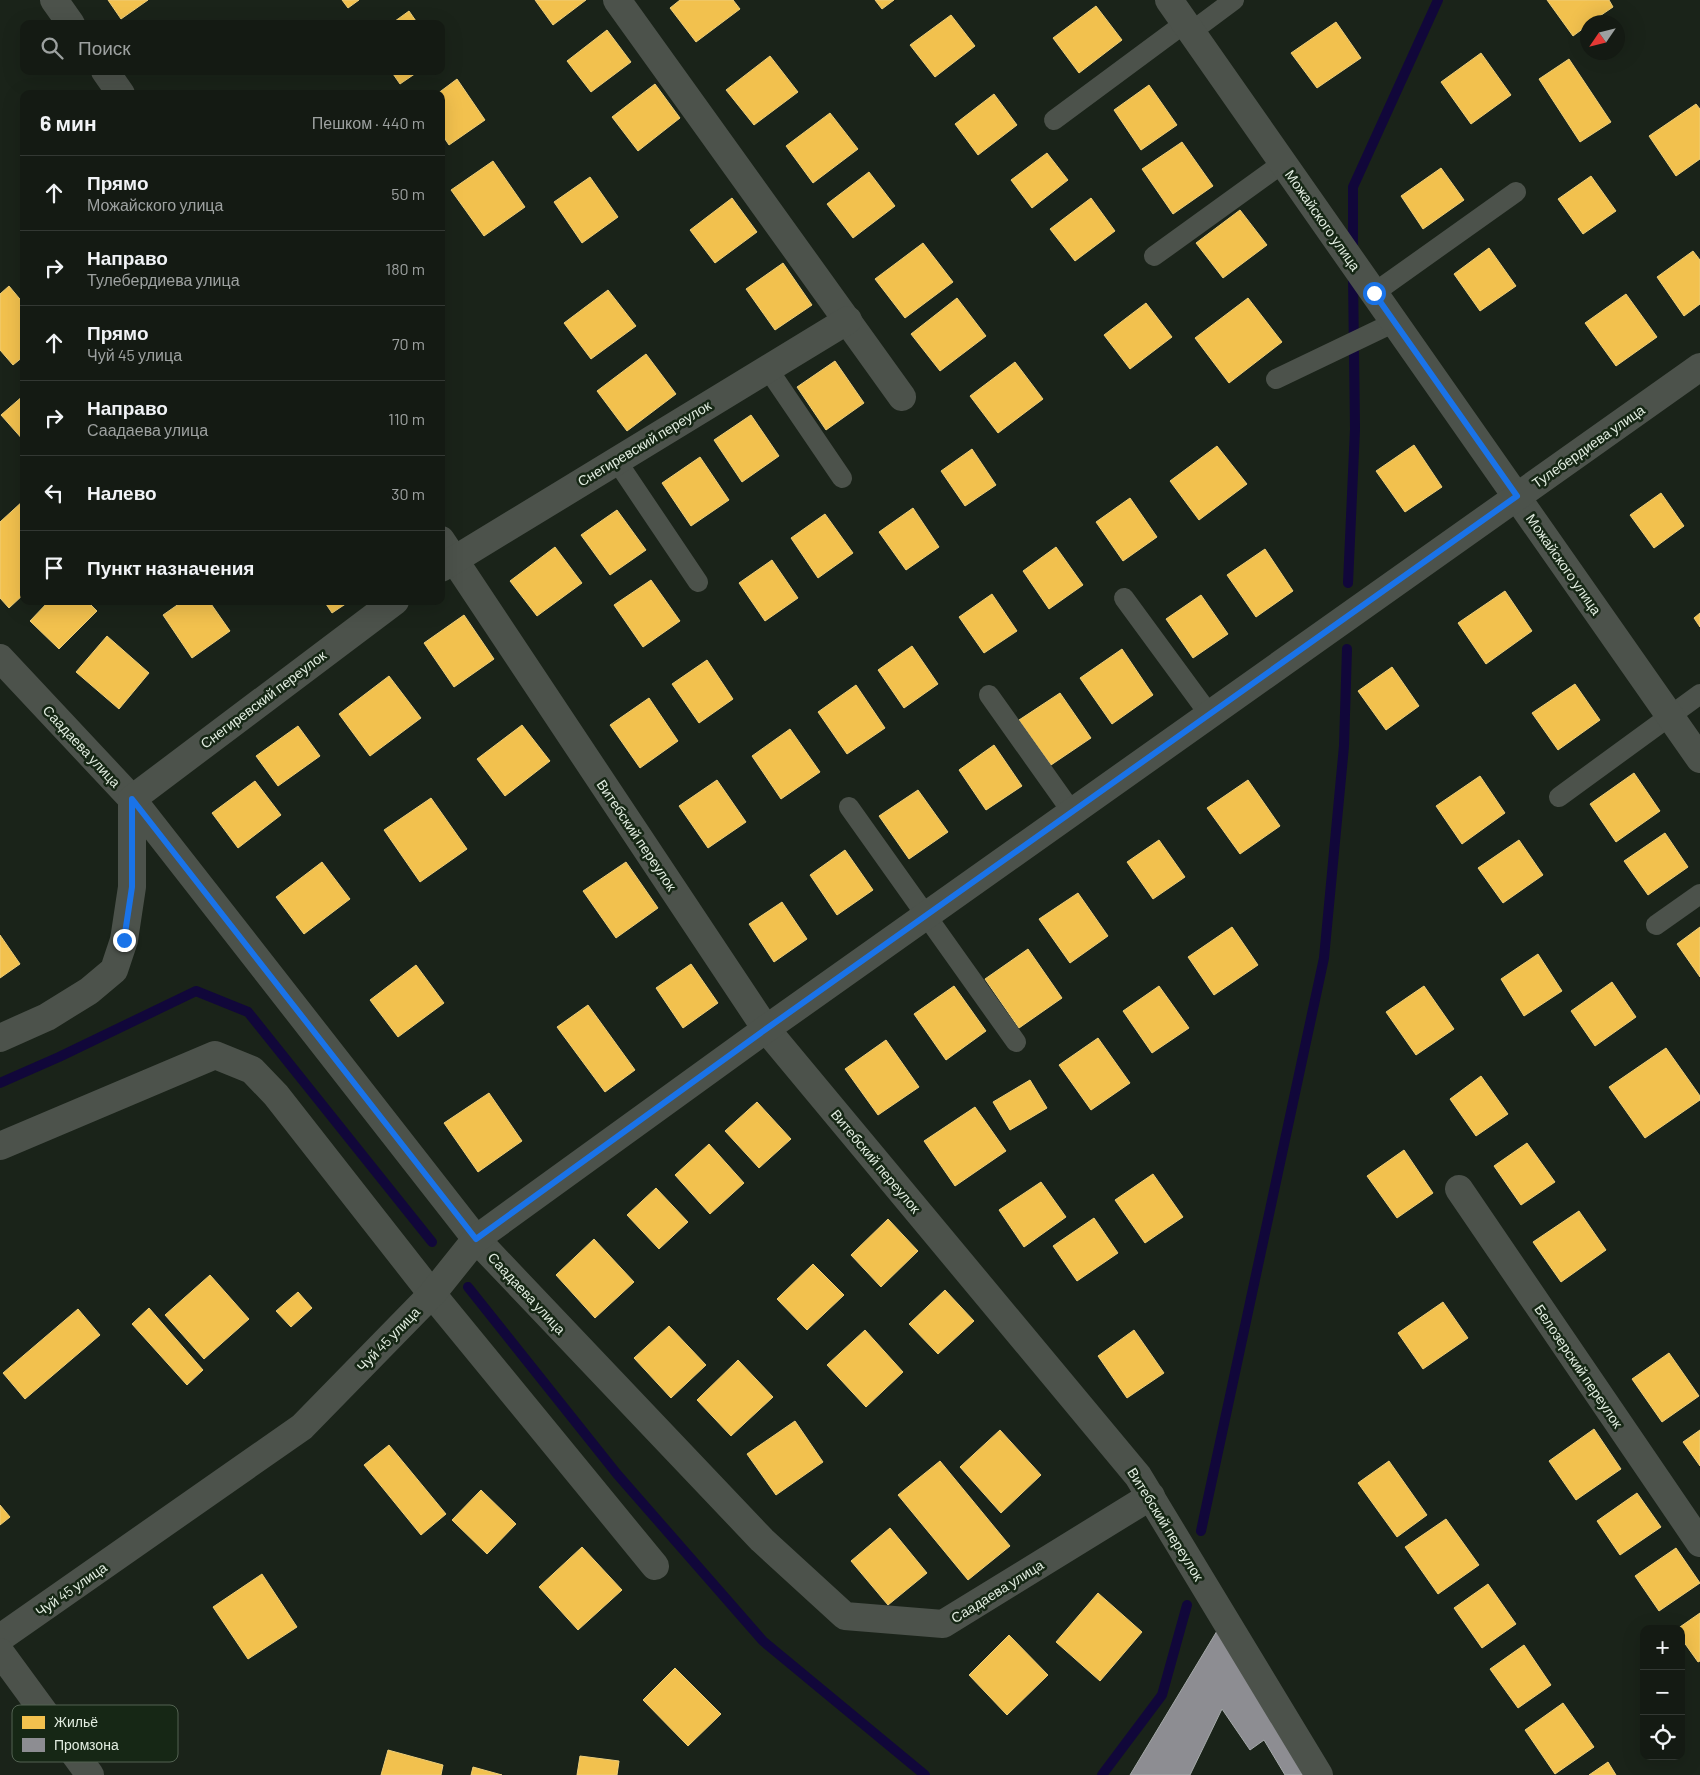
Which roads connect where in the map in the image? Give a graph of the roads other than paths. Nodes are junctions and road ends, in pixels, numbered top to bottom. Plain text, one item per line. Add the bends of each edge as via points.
1 (54, 0) edge
2 (617, 0) edge
3 (1169, 0) edge
4 (1234, 0) edge
5 (68, 20) edge
6 (1188, 27) junction
7 (108, 75) edge
8 (118, 90) edge
9 (1054, 120) dead end
10 (1283, 163) junction
11 (1516, 192) dead end
12 (1154, 256) dead end
13 (1374, 293) junction
14 (848, 320) junction
15 (1395, 322) junction
16 (1700, 367) edge
17 (768, 369) junction
18 (1276, 379) dead end
19 (902, 398) dead end
20 (616, 460) junction
21 (842, 478) dead end
22 (1517, 496) junction
23 (446, 555) edge
24 (698, 582) dead end
25 (1124, 598) dead end
26 (390, 605) edge
27 (0, 658) edge
28 (1700, 694) edge
29 (989, 695) dead end
30 (1209, 714) junction
31 (1669, 715) junction
32 (1700, 759) edge
33 (1559, 797) dead end
34 (132, 799) junction
35 (849, 807) dead end
36 (1072, 812) junction
37 (1700, 894) edge
38 (925, 916) junction
39 (1656, 925) dead end
40 (766, 1029) junction
41 (0, 1038) edge
42 (1016, 1042) dead end
43 (0, 1146) edge
44 (1459, 1189) dead end
45 (476, 1239) junction
46 (432, 1294) junction
47 (1151, 1496) junction
48 (1691, 1511) edge
49 (1700, 1543) edge
50 (654, 1566) dead end
51 (0, 1638) edge
52 (0, 1652) edge
53 (39, 1705) edge
54 (80, 1762) edge
55 (90, 1775) edge
56 (1319, 1775) edge

1 - 5 street
2 - 14 street
3 - 6 street, Можайского улица
4 - 6 lane
6 - 9 lane
6 - 10 street, Можайского улица
7 - 8 street
10 - 12 lane
10 - 13 street, Можайского улица
11 - 13 lane
13 - 15 street, Можайского улица
14 - 17 street, Снегиревский переулок
14 - 19 street
15 - 18 lane
15 - 22 street, Можайского улица
16 - 22 street, Тулебердиева улица
17 - 20 street, Снегиревский переулок
17 - 21 lane
20 - 23 street, Снегиревский переулок
20 - 24 lane
22 - 30 street, Тулебердиева улица
22 - 31 street, Можайского улица
23 - 40 street, Витебский переулок
25 - 30 lane
26 - 34 street, Снегиревский переулок
27 - 34 street, Саадаева улица
28 - 31 lane
29 - 36 lane
30 - 36 street, Тулебердиева улица
31 - 32 street, Можайского улица
31 - 33 lane
34 - 41 street via 132,887 124,940 114,970 89,991 47,1017
34 - 45 street, Саадаева улица
35 - 38 lane
36 - 38 street, Тулебердиева улица
37 - 39 lane
38 - 40 street, Тулебердиева улица
38 - 42 lane
40 - 45 street, Чуй 45 улица
40 - 47 street, Витебский переулок via 1138,1476
43 - 46 street via 215,1056 252,1070 276,1095
44 - 48 street, Белозерский переулок
45 - 46 street, Чуй 45 улица
45 - 47 street, Саадаева улица via 762,1540 845,1616 944,1624
46 - 50 street
46 - 51 street, Чуй 45 улица via 302,1427
47 - 56 street, Витебский переулок
48 - 49 street, Белозерский переулок
52 - 53 street
54 - 55 street

